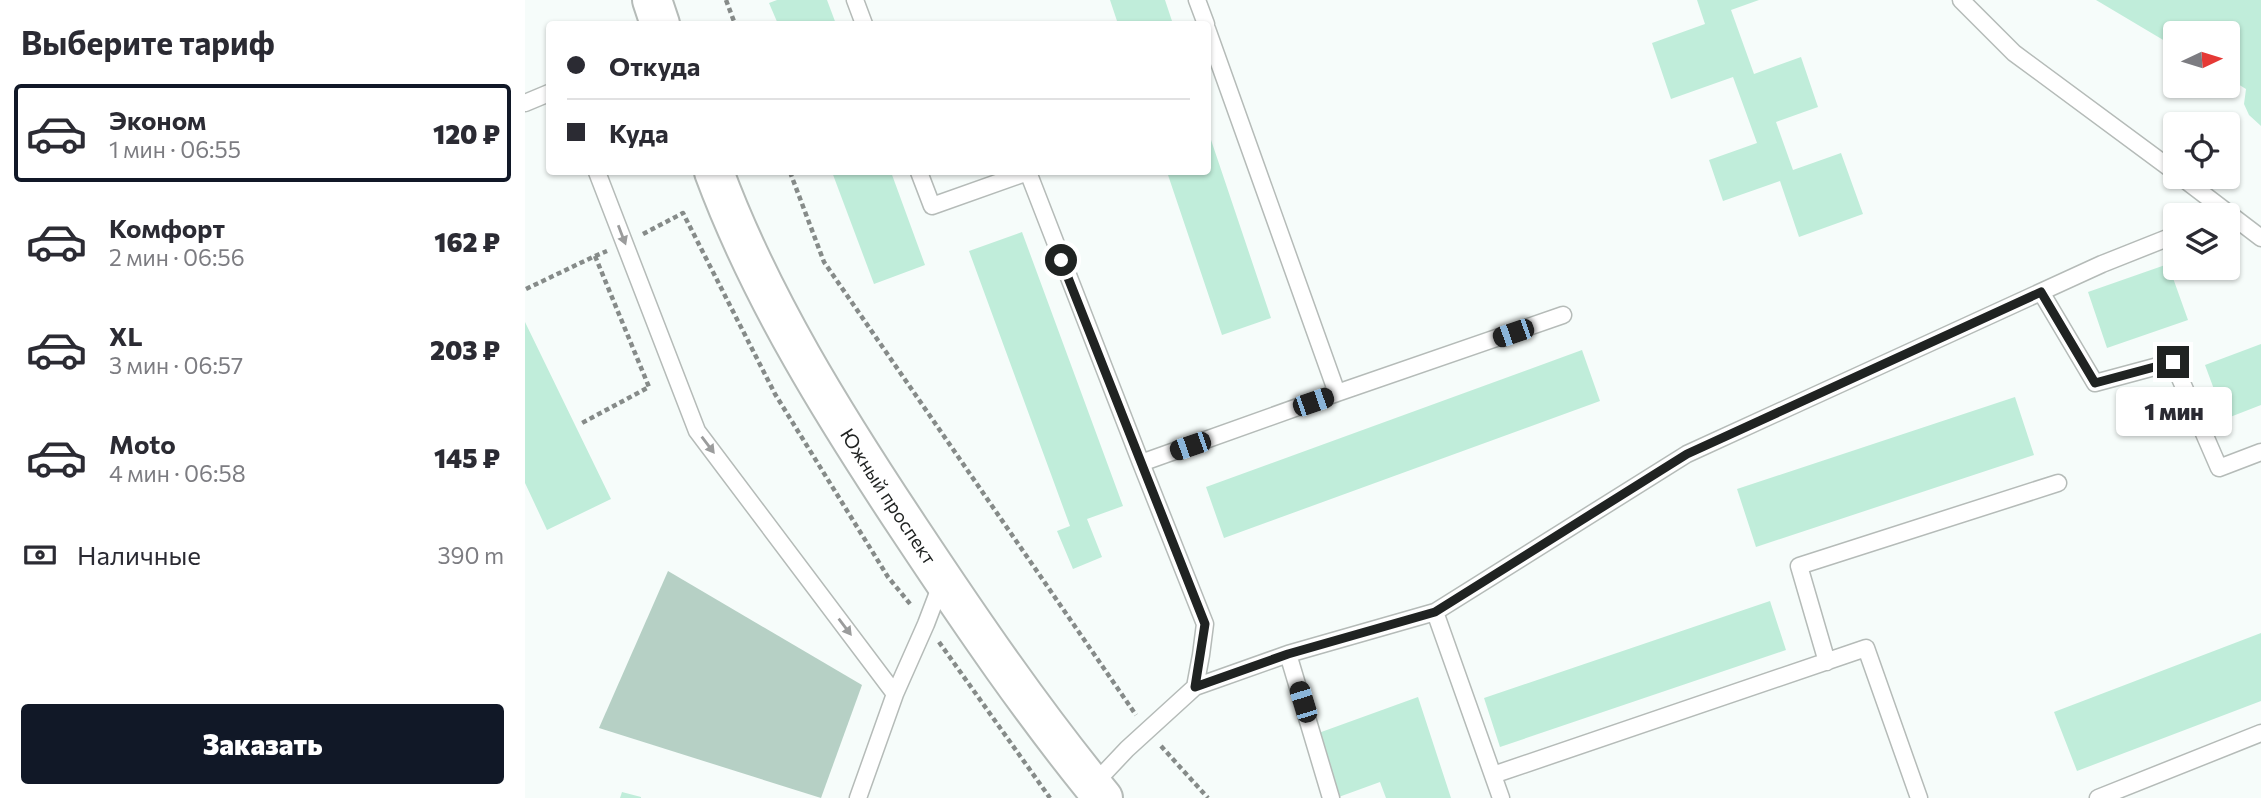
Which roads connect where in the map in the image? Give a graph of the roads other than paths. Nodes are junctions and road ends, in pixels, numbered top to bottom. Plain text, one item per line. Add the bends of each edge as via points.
1 (652, 0) edge
2 (855, 0) edge
3 (1197, 0) edge
4 (1961, 0) edge
5 (659, 21) edge
6 (863, 21) edge
7 (1205, 21) edge
8 (1211, 38) edge
9 (546, 94) edge
10 (525, 103) edge
11 (2163, 163) edge
12 (598, 175) edge
13 (715, 175) edge
14 (920, 175) edge
15 (1020, 175) edge
16 (1029, 175) edge
17 (2196, 189) edge
18 (2214, 203) edge
19 (2240, 223) edge
20 (2261, 238) edge
21 (2163, 240) edge
22 (2041, 292) junction
23 (1563, 315) dead end
24 (1338, 393) junction
25 (2261, 452) edge
26 (1141, 463) junction
27 (2059, 483) dead end
28 (943, 580) junction
29 (1435, 612) junction
30 (1288, 654) junction
31 (1827, 662) junction
32 (1195, 687) junction
33 (895, 694) junction
34 (2261, 733) edge
35 (1493, 775) junction
36 (1098, 792) edge
37 (858, 798) edge
38 (1331, 798) edge
39 (1501, 798) edge
40 (1919, 798) edge
41 (2098, 798) edge

1 - 5 main road
2 - 6 lane
3 - 7 lane
4 - 11 lane via 2014,53
8 - 24 lane
9 - 10 lane
12 -> 33 lane via 697,431
13 - 28 main road, Южный проспект via 759,276 800,350
14 - 15 lane via 932,206
16 - 26 lane
17 - 18 lane
19 - 20 lane
21 - 22 lane
22 - 25 lane via 2095,383 2173,362 2219,468
22 - 29 lane via 1687,454
23 - 24 lane
24 - 26 lane
26 - 32 lane via 1205,624
27 - 31 lane via 1799,566
28 - 33 lane
28 - 36 main road, Южный проспект
29 - 30 lane
29 - 35 lane
30 - 32 lane
30 - 38 lane
31 - 35 lane
31 - 40 lane via 1866,648
32 - 36 lane via 1147,731
33 - 37 lane
34 - 41 lane
35 - 39 lane

